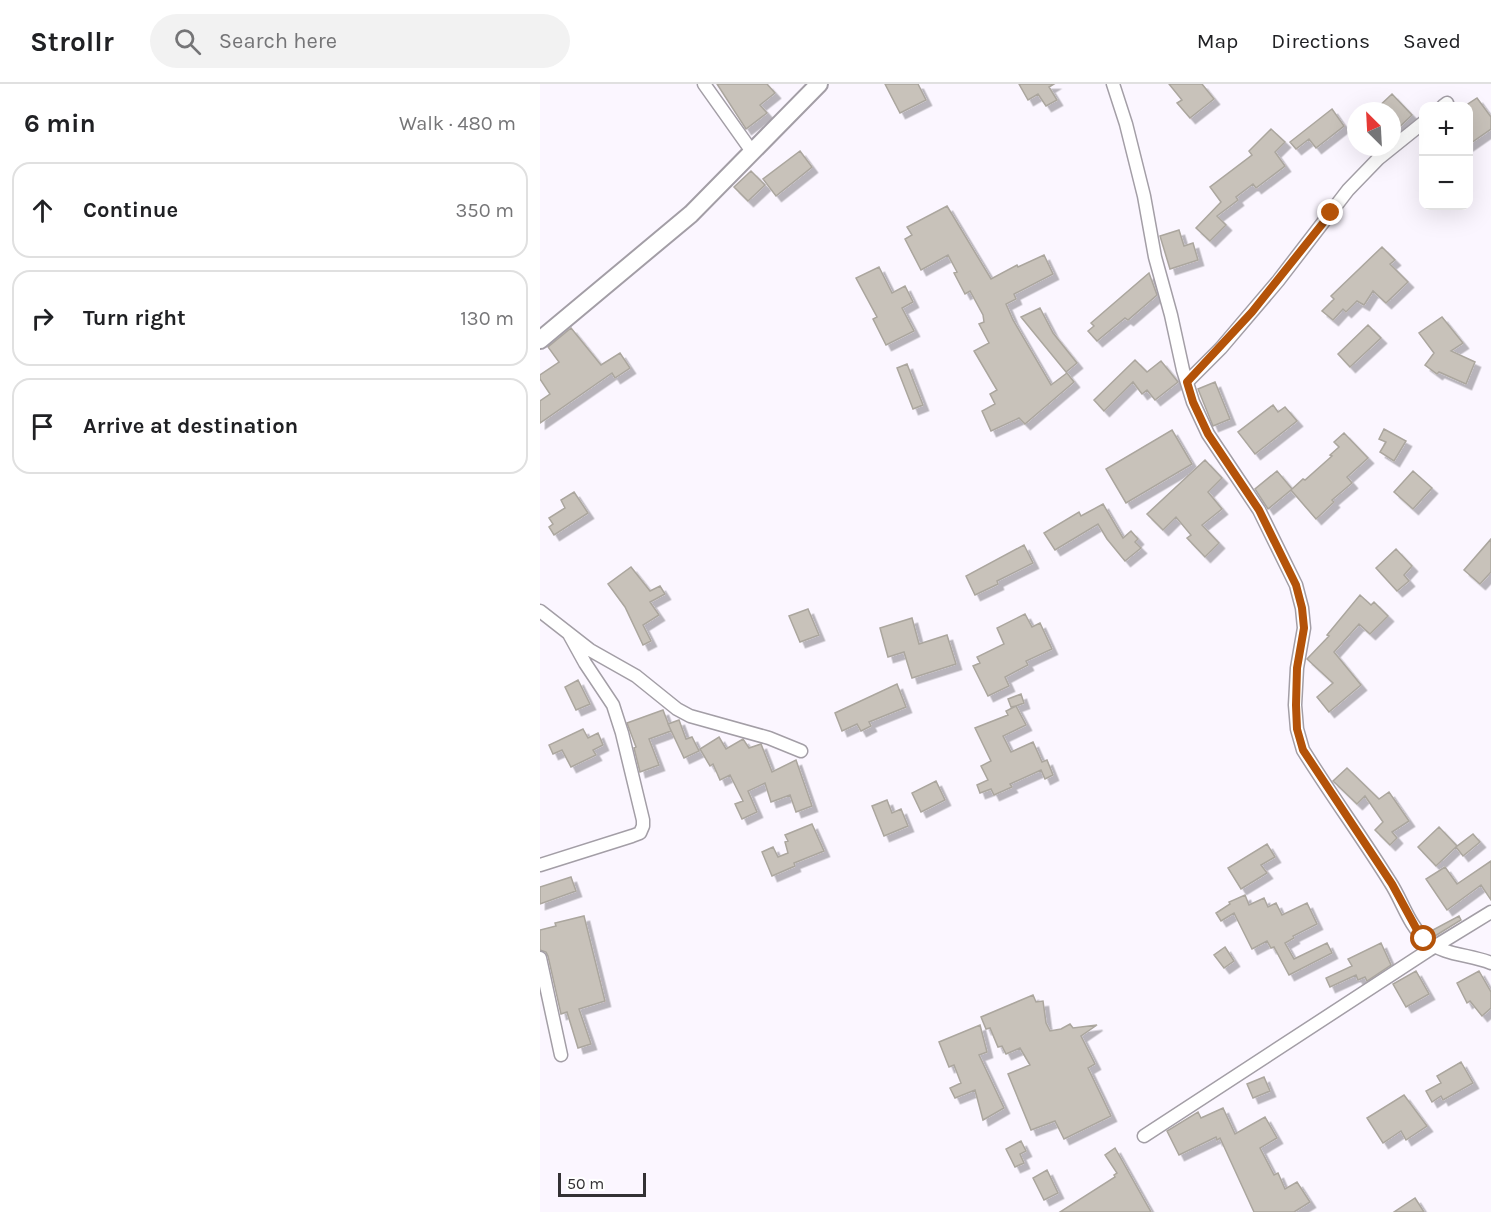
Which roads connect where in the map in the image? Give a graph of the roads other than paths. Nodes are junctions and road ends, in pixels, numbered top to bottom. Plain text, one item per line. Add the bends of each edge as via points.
1 (704, 84) edge
2 (819, 84) edge
3 (1113, 84) edge
4 (1419, 126) edge
5 (753, 153) junction
6 (540, 340) edge
7 (1187, 382) junction
8 (540, 611) edge
9 (570, 634) junction
10 (801, 751) dead end
11 (540, 865) edge
12 (1491, 912) edge
13 (1434, 946) junction
14 (540, 958) edge
15 (1491, 963) edge
16 (561, 1056) dead end
17 (1144, 1136) dead end

1 - 5 street
2 - 5 main road
3 - 7 street
4 - 7 street via 1348,190 1265,296
5 - 6 main road via 682,222
7 - 13 street via 1208,434 1259,510 1296,585 1304,628 1296,705 1303,750 1392,884 1416,928
8 - 9 street
9 - 10 street via 684,712
9 - 11 street via 613,705 643,826 640,833
12 - 13 street
13 - 15 street
13 - 17 street
14 - 16 street

